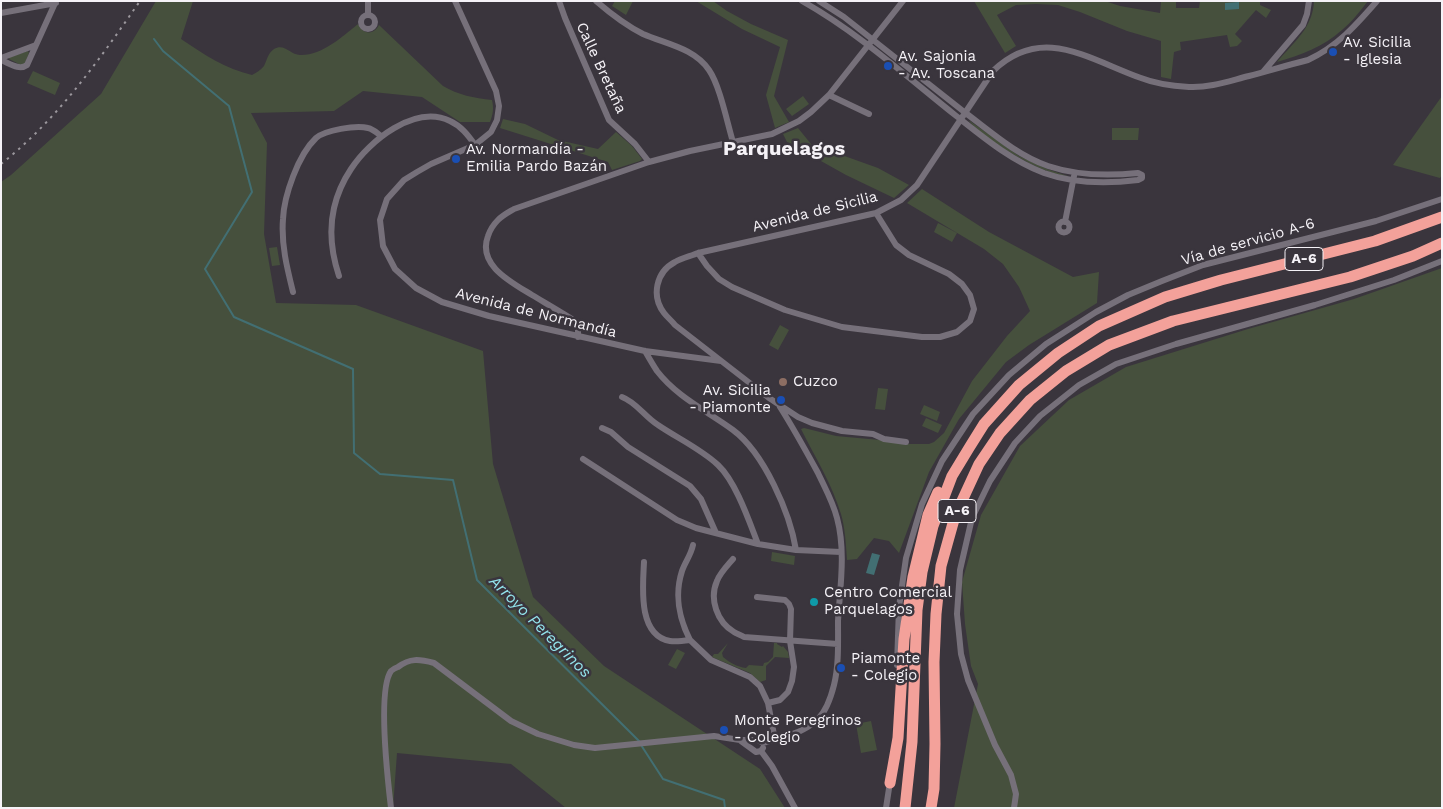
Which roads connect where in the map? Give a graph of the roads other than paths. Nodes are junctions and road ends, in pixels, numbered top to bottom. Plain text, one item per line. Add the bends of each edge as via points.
1 (368, 1) edge
2 (455, 1) edge
3 (559, 1) edge
4 (596, 1) edge
5 (802, 1) edge
6 (819, 1) edge
7 (903, 1) edge
8 (1309, 1) edge
9 (1377, 1) edge
10 (56, 2) edge
11 (40, 5) junction
12 (1, 12) edge
13 (368, 14) dead end
14 (49, 18) junction
15 (873, 40) junction
16 (36, 46) junction
17 (868, 46) junction
18 (1, 59) edge
19 (1262, 72) junction
20 (829, 96) junction
21 (965, 112) junction
22 (869, 114) dead end
23 (960, 119) junction
24 (381, 136) junction
25 (733, 142) junction
26 (475, 145) junction
27 (649, 162) junction
28 (1075, 173) junction
29 (1073, 180) junction
30 (1442, 199) edge
31 (876, 213) junction
32 (1442, 218) edge
33 (1065, 222) dead end
34 (1442, 243) edge
35 (698, 254) junction
36 (1442, 261) edge
37 (339, 276) dead end
38 (293, 292) dead end
39 (578, 337) junction
40 (645, 352) junction
41 (722, 362) junction
42 (622, 397) dead end
43 (778, 404) junction
44 (798, 417) junction
45 (602, 428) dead end
46 (798, 436) junction
47 (906, 442) dead end
48 (583, 459) dead end
49 (952, 476) junction
50 (716, 533) junction
51 (758, 544) junction
52 (693, 545) dead end
53 (796, 550) junction
54 (841, 552) junction
55 (732, 558) dead end
56 (644, 562) dead end
57 (757, 597) dead end
58 (690, 640) junction
59 (790, 641) junction
60 (838, 644) junction
61 (768, 703) junction
62 (740, 740) junction
63 (775, 740) junction
64 (755, 741) junction
65 (763, 743) junction
66 (752, 748) junction
67 (761, 751) junction
68 (890, 783) junction
69 (391, 808) edge
70 (794, 808) edge
71 (886, 808) edge
72 (905, 808) edge
73 (931, 808) edge
74 (1014, 808) edge

1 - 13 street
2 - 26 street, Avenida de Normandía via 496,91 499,106 491,132
3 - 27 street, Calle Bretaña via 609,120
4 - 25 street, Calle Bretaña via 620,21 700,60 716,83
5 - 17 street via 826,14
6 - 15 street
7 - 15 street
8 - 19 street via 1303,24
9 - 19 street, Avenida de Sicilia via 1330,48 1308,60
10 - 11 street
10 - 14 street
11 - 12 street
11 - 14 street
14 - 16 street
15 - 17 street
15 - 21 street
16 - 18 street
16 - 18 street via 24,68
17 - 20 street
17 - 23 street
19 - 21 street, Avenida de Sicilia via 1214,85 1175,86 1141,78 1063,48 1029,49 1002,62
20 - 22 street
20 - 25 street via 784,129
21 - 23 street, Avenida de Sicilia
21 - 28 street via 1021,154
23 - 29 street via 1018,161 1046,174
23 - 31 street, Avenida de Sicilia via 917,185 901,200
24 - 26 street via 410,121 437,117 464,130
24 - 37 street via 351,169 334,208 332,248
24 - 38 street via 368,128 340,129 316,138 303,156 288,191 283,218 283,244
25 - 27 street
26 - 39 street, Avenida de Normandía via 404,180 387,199 380,220 383,246 395,269 416,288 442,302
27 - 39 street via 514,209 490,230 486,240 488,260 509,281 578,323
28 - 29 street
28 - 29 street via 1109,176 1138,173 1142,178 1116,183
29 - 33 street
30 - 68 street, Vía de servicio A-6 via 1376,221 1203,266 1162,281 1096,312 1046,344 1009,375 973,414 942,461 922,504 906,558 899,607
31 - 35 street, Avenida de Sicilia
31 - 35 street via 896,246 949,274 970,295 974,309 970,321 957,332 922,338 842,327 785,310 719,279
32 - 49 highway, A-6 via 1375,241 1165,297 1099,326 1058,353 1019,385 984,424
34 - 73 highway, A-6 via 1350,277 1173,321 1109,344 1066,371 1030,400 1000,433 979,464 955,516 942,566 934,652 934,788
35 - 41 street, Avenida de Sicilia via 674,262 664,270 656,292 663,312 675,325
36 - 74 street via 1315,305 1116,364 1079,385 1040,416 1015,444 990,481 972,518 960,570 957,614 961,654 968,680 1010,775 1016,794
39 - 40 street, Avenida de Normandía
40 - 41 street, Avenida de Normandía
40 - 53 street via 657,371 676,390 750,446 762,462 787,515
41 - 43 street, Avenida de Sicilia
42 - 51 street via 720,467 737,494
43 - 44 street, Avenida de Sicilia
43 - 46 street
44 - 46 street
44 - 47 street, Avenida de Sicilia via 842,431
45 - 50 street via 690,486 701,499
46 - 54 street via 833,504
48 - 50 street via 677,520
49 - 68 highway via 943,482 928,515 913,577 904,639 898,738
49 - 72 highway, A-6 via 933,526 917,610 912,742
50 - 51 street
51 - 53 street
52 - 58 street via 678,585 681,620
53 - 54 street
54 - 60 street
55 - 59 street via 714,592 714,604 723,623 744,637
56 - 58 street via 642,594 653,630 669,641
57 - 59 street via 781,599 789,604
58 - 61 street via 711,660 750,677 760,686
59 - 60 street
59 - 61 street via 794,667 792,681 780,700
60 - 63 street via 835,683 825,708 806,728
61 - 63 street
62 - 64 street
62 - 66 street
62 - 69 street via 714,736 595,748 574,745 538,734 511,721 434,663 419,659 404,662 391,671 385,688 385,744
63 - 65 street
64 - 65 street
64 - 66 street
65 - 67 street
66 - 67 street via 756,752
67 - 70 street
68 - 71 street, Vía de servicio A-6

